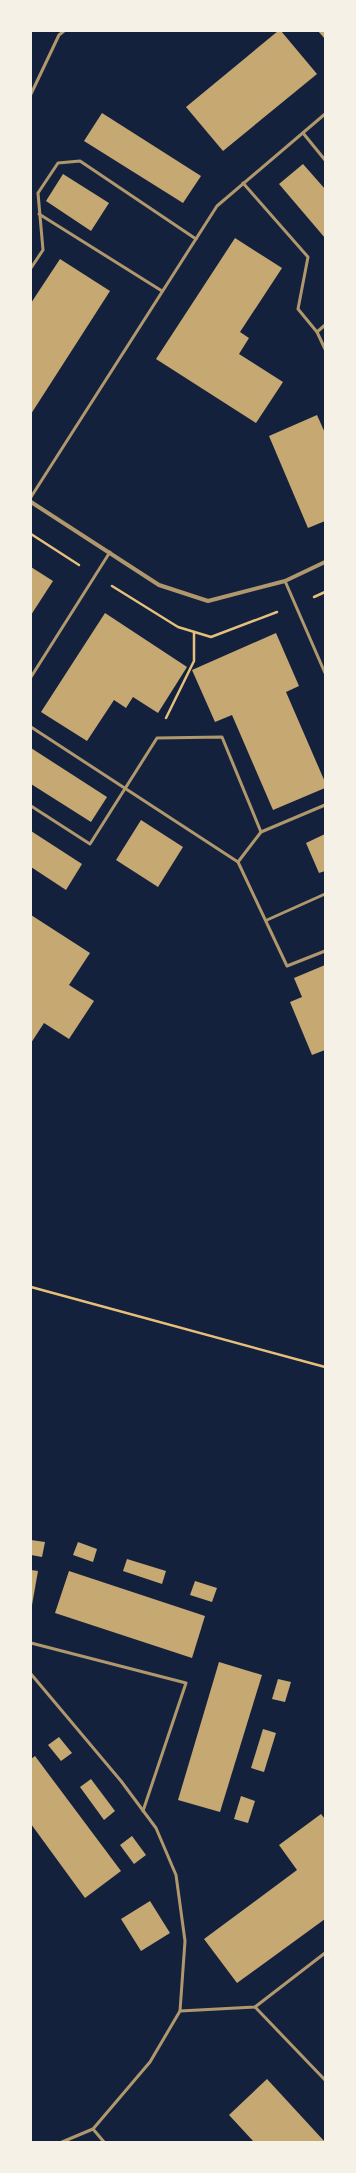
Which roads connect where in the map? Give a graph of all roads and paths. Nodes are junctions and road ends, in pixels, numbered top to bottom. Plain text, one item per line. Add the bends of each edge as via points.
1 (57, 31) edge
2 (64, 31) edge
3 (59, 35) junction
4 (31, 94) edge
5 (325, 114) edge
6 (303, 133) junction
7 (325, 160) edge
8 (243, 183) junction
9 (39, 214) junction
10 (196, 239) junction
11 (31, 268) edge
12 (162, 291) junction
13 (325, 325) edge
14 (317, 332) junction
15 (325, 349) edge
16 (31, 497) edge
17 (31, 502) edge
18 (110, 552) junction
19 (325, 562) edge
20 (285, 581) junction
21 (194, 632) dead end
22 (325, 673) edge
23 (31, 677) edge
24 (31, 727) edge
25 (157, 738) junction
26 (126, 788) junction
27 (325, 805) edge
28 (31, 806) edge
29 (261, 832) junction
30 (238, 862) junction
31 (325, 894) edge
32 (267, 920) junction
33 (325, 951) edge
34 (31, 1287) edge
35 (325, 1367) edge
36 (31, 1643) edge
37 (31, 1674) edge
38 (143, 1811) junction
39 (325, 1953) edge
40 (255, 2007) junction
41 (180, 2011) junction
42 (325, 2080) edge
43 (93, 2129) junction
44 (62, 2142) edge
45 (104, 2142) edge

1 - 3 lane
2 - 3 lane
3 - 4 lane
5 - 6 lane
6 - 7 lane
6 - 8 lane
8 - 10 lane via 217,206
8 - 14 lane via 308,257 298,309
9 - 10 lane via 38,193 58,163 80,161
9 - 11 lane via 43,250
9 - 12 lane
10 - 12 lane
12 - 16 lane
13 - 14 lane
14 - 15 lane
17 - 18 street
18 - 20 street via 159,585 208,601
18 - 23 lane
19 - 20 street
20 - 22 lane
21 - 25 path via 194,661
24 - 26 lane
25 - 26 lane
25 - 29 lane via 222,738
26 - 28 lane via 90,844
26 - 30 lane
27 - 29 lane
29 - 30 lane
30 - 32 lane
31 - 32 lane
32 - 33 lane via 287,966
34 - 35 path
36 - 38 lane via 186,1683
37 - 38 lane
38 - 41 lane via 156,1828 176,1875 185,1941
39 - 40 lane
40 - 41 lane
40 - 42 lane
41 - 43 lane via 150,2062
43 - 44 lane
43 - 45 lane

